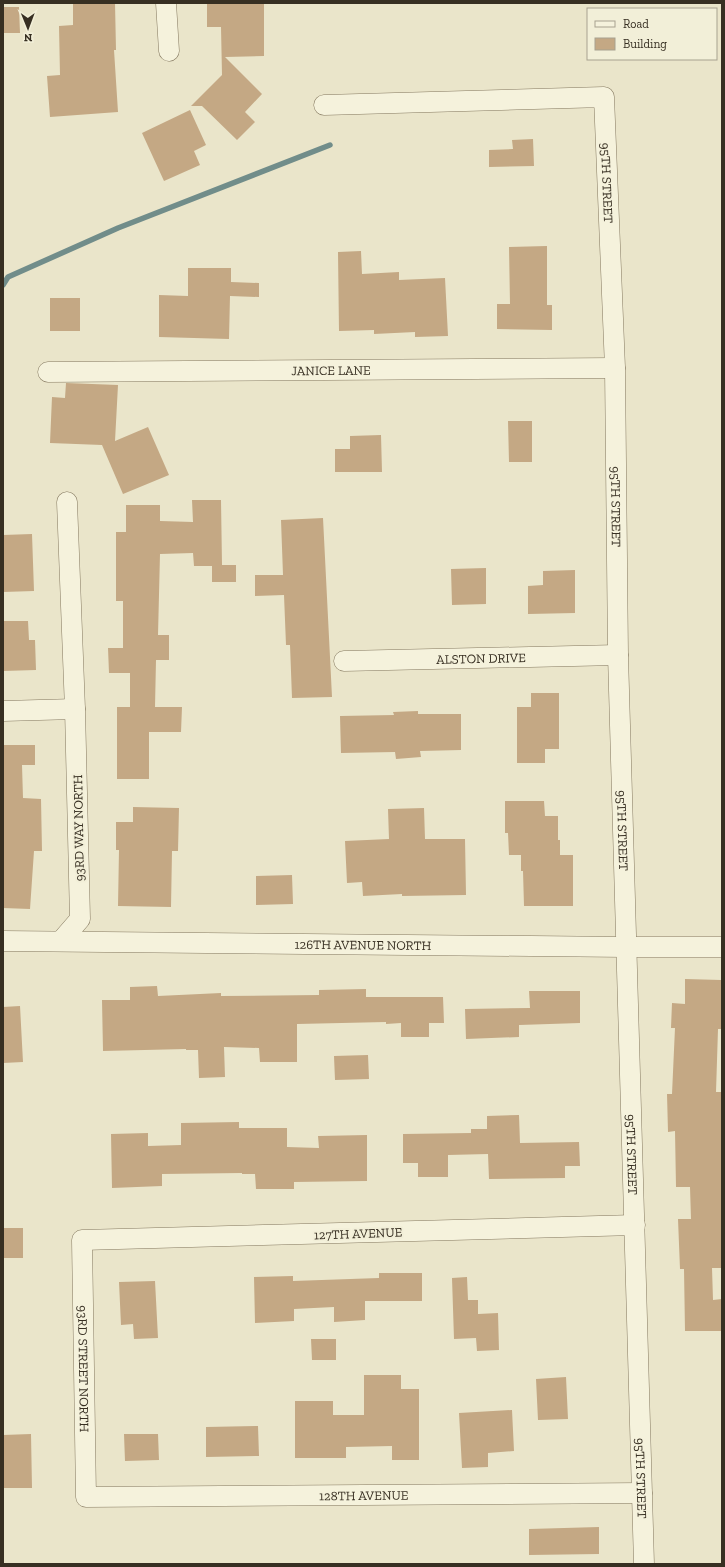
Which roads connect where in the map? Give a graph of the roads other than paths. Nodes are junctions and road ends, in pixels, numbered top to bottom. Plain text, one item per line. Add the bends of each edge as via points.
1 (166, 3) edge
2 (169, 51) dead end
3 (324, 105) dead end
4 (615, 368) junction
5 (48, 372) dead end
6 (67, 502) dead end
7 (618, 655) junction
8 (344, 661) dead end
9 (75, 709) junction
10 (3, 711) edge
11 (3, 941) edge
12 (61, 941) junction
13 (626, 947) junction
14 (722, 947) edge
15 (635, 1225) junction
16 (82, 1240) joint
17 (642, 1493) junction
18 (86, 1497) joint
19 (644, 1564) edge

1 - 2 street
3 - 4 street, 95TH STREET via 604,97
4 - 5 street, JANICE LANE
4 - 7 street, 95TH STREET
6 - 9 street, 93RD WAY NORTH
7 - 8 street, ALSTON DRIVE
7 - 13 street, 95TH STREET
9 - 10 street
9 - 12 street, 93RD WAY NORTH via 80,919
11 - 12 street, 126TH AVENUE NORTH
12 - 13 street, 126TH AVENUE NORTH
13 - 14 street, 126TH AVENUE NORTH
13 - 15 street, 95TH STREET
15 - 16 street, 127TH AVENUE
15 - 17 street, 95TH STREET
16 - 18 street, 93RD STREET NORTH
17 - 18 street, 128TH AVENUE
17 - 19 street, 95TH STREET

